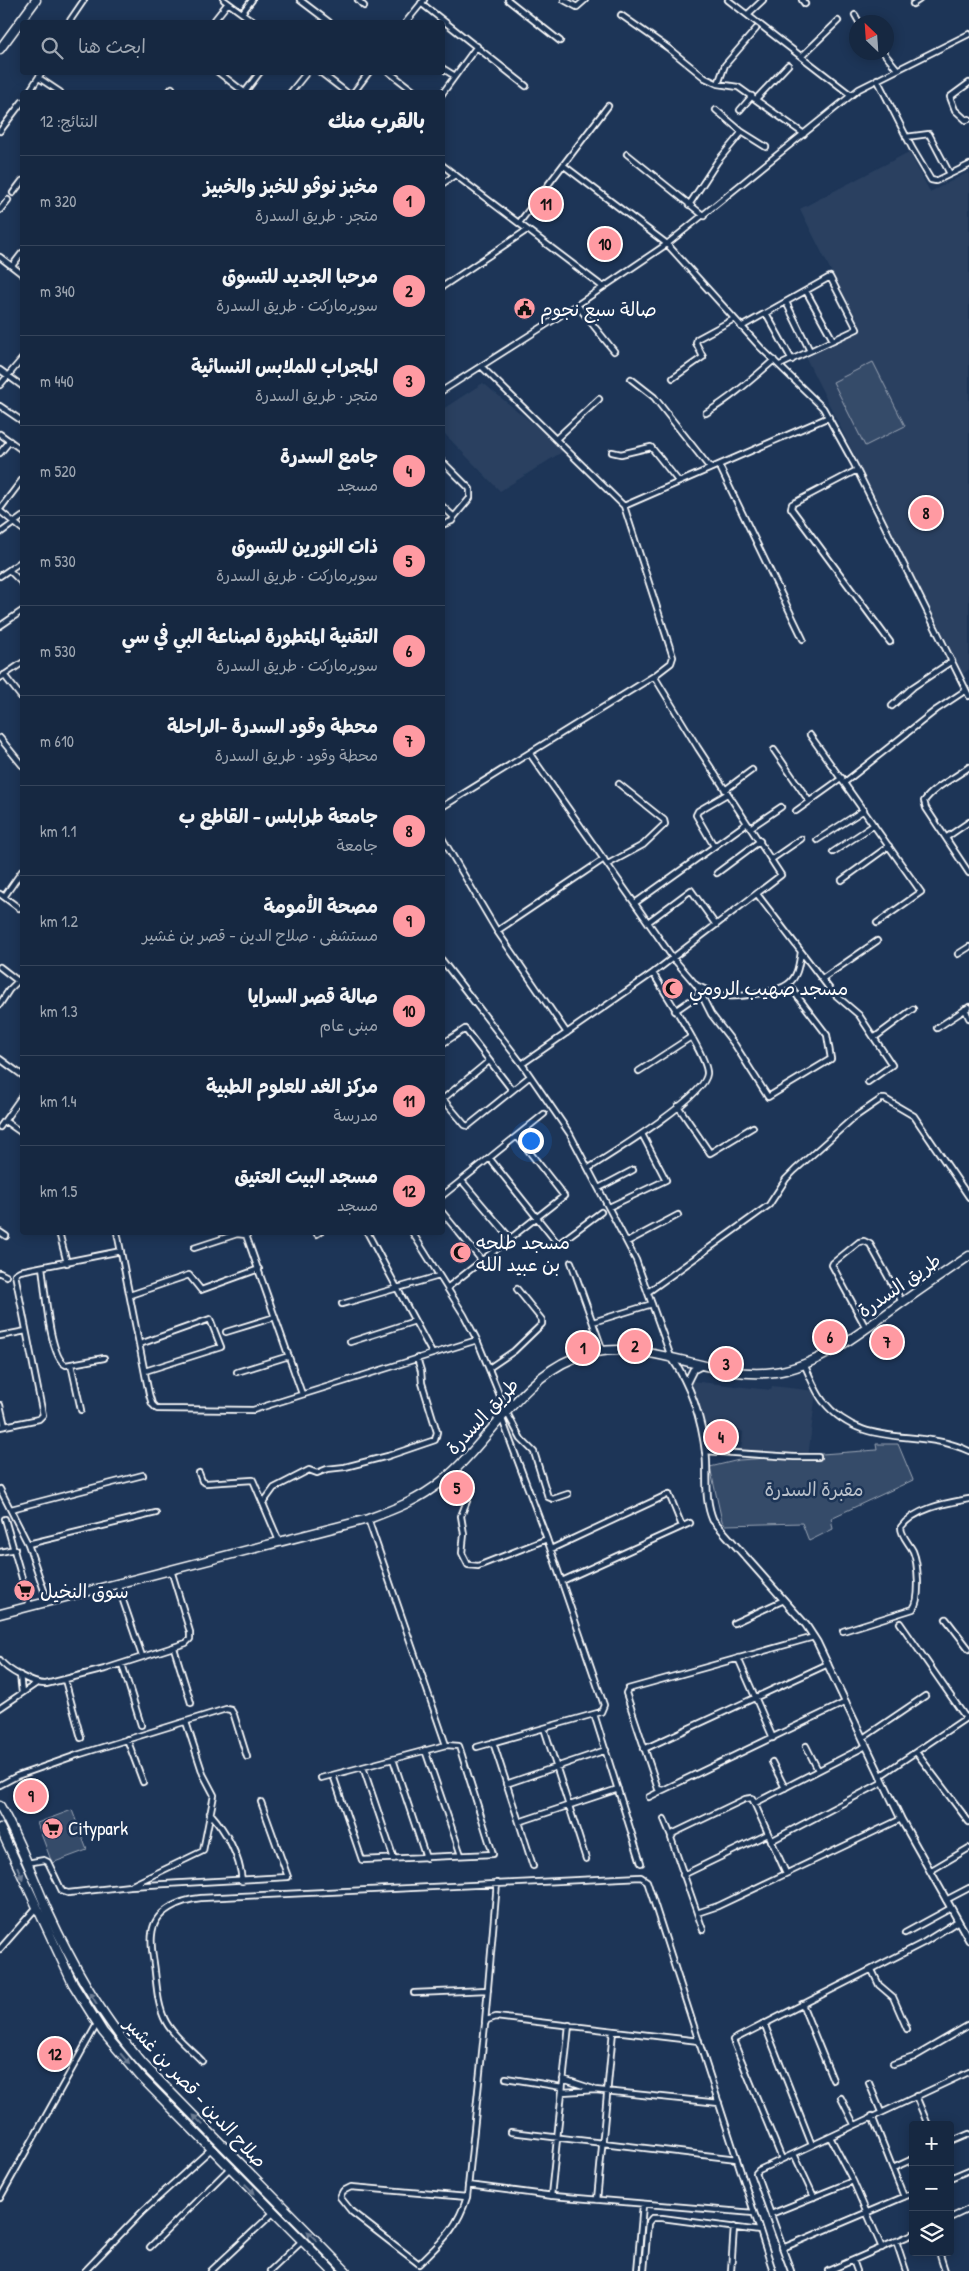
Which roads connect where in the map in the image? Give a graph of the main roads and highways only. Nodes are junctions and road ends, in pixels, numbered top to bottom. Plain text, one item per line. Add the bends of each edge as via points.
1 (32, 0) edge
2 (36, 0) edge
3 (21, 20) edge
4 (20, 22) edge
5 (0, 42) edge
6 (0, 49) edge
7 (969, 1256) edge
8 (0, 1614) edge
9 (0, 1806) edge
10 (0, 1828) edge
11 (211, 2133) junction
12 (203, 2141) junction
13 (332, 2271) edge
14 (346, 2271) edge

1 - 5 main road
2 - 3 main road
4 - 6 main road
7 - 8 main road, طريق السدرة via 866,1328 804,1364 768,1372 721,1369 653,1352 603,1351 574,1358 548,1373 528,1390 449,1475 412,1502 368,1519
11 -> 9 main road, صلاح الدين - قصر بن غشير via 142,2064 100,2010 69,1955
10 -> 12 main road via 73,1984 97,2024 127,2062
11 - 12 main road
14 -> 11 main road, صلاح الدين - قصر بن غشير
12 -> 13 main road

